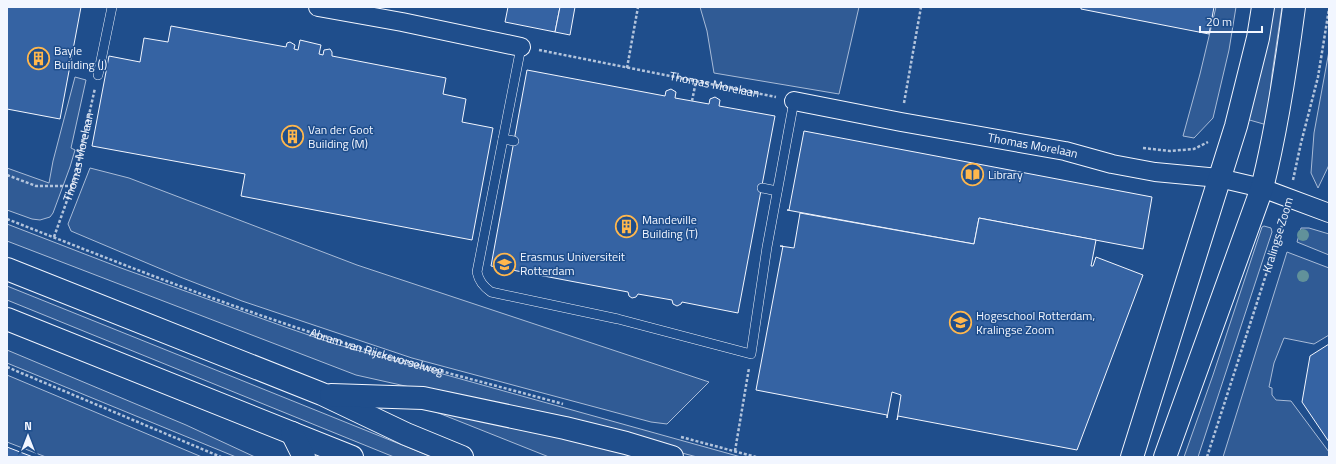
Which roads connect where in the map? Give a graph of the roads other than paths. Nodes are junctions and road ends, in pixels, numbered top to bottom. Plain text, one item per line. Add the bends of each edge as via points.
1 (112, 7) edge
2 (318, 7) edge
3 (1263, 7) edge
4 (1294, 7) edge
5 (521, 47) joint
6 (98, 75) road end
7 (794, 101) joint
8 (503, 139) junction
9 (514, 141) dead end
10 (1219, 178) junction
11 (762, 188) dead end
12 (1262, 188) junction
13 (777, 191) junction
14 (1329, 213) edge
15 (7, 269) edge
16 (7, 319) edge
17 (322, 394) junction
18 (292, 433) junction
19 (304, 457) edge
20 (352, 457) edge
21 (462, 457) edge
22 (672, 457) edge
23 (1132, 457) edge
24 (1165, 457) edge

1 - 6 lane
2 - 5 street
3 - 10 main road via 1236,126
4 - 12 main road
5 - 8 lane
7 - 10 street, Thomas Morelaan via 1065,151 1155,172
7 - 13 lane
8 - 9 lane
8 - 13 lane via 477,272 478,279 484,287 490,292 618,318 752,354
10 - 12 street
10 - 23 main road
11 - 13 lane
12 - 14 street
12 - 24 main road
15 - 17 main road
16 - 18 main road
17 - 21 main road via 406,434
17 - 22 main road via 423,398 565,428
18 - 19 main road
18 - 20 main road

